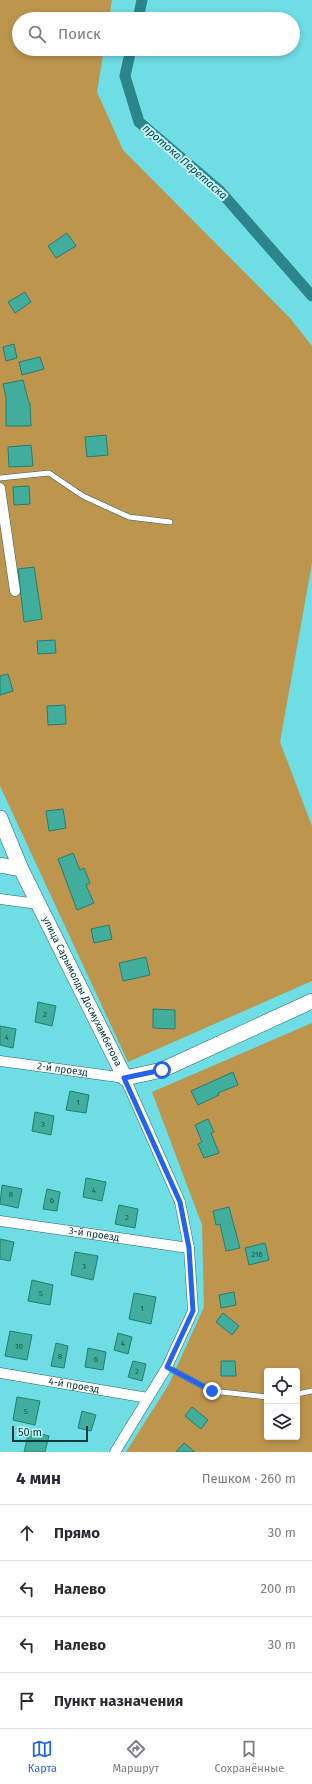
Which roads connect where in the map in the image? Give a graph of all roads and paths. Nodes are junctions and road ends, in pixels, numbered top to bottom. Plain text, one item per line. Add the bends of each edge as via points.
1 (0, 478) edge
2 (0, 488) edge
3 (170, 522) dead end
4 (15, 591) dead end
5 (0, 818) edge
6 (0, 865) edge
7 (21, 869) junction
8 (0, 899) edge
9 (38, 904) junction
10 (312, 1001) edge
11 (0, 1061) edge
12 (124, 1078) junction
13 (0, 1221) edge
14 (189, 1248) junction
15 (167, 1367) junction
16 (0, 1373) edge
17 (312, 1391) edge
18 (300, 1393) edge
19 (264, 1397) edge
20 (148, 1398) junction
21 (115, 1452) edge

1 - 3 lane via 49,473 83,496 129,517
2 - 4 street
5 - 7 main road, улица Сарымолды Досмухамбетова
6 - 7 main road
7 - 9 main road, улица Сарымолды Досмухамбетова
8 - 9 street
9 - 12 main road, улица Сарымолды Досмухамбетова
10 - 12 main road via 162,1070
11 - 12 street, 2-й проезд
12 - 14 street, улица Сарымолды Досмухамбетова via 180,1202
13 - 14 street, 3-й проезд
14 - 15 street, улица Сарымолды Досмухамбетова via 193,1311
15 - 19 lane via 212,1391
15 - 20 street, улица Сарымолды Досмухамбетова
16 - 20 street, 4-й проезд
17 - 18 lane
20 - 21 street, улица Сарымолды Досмухамбетова

